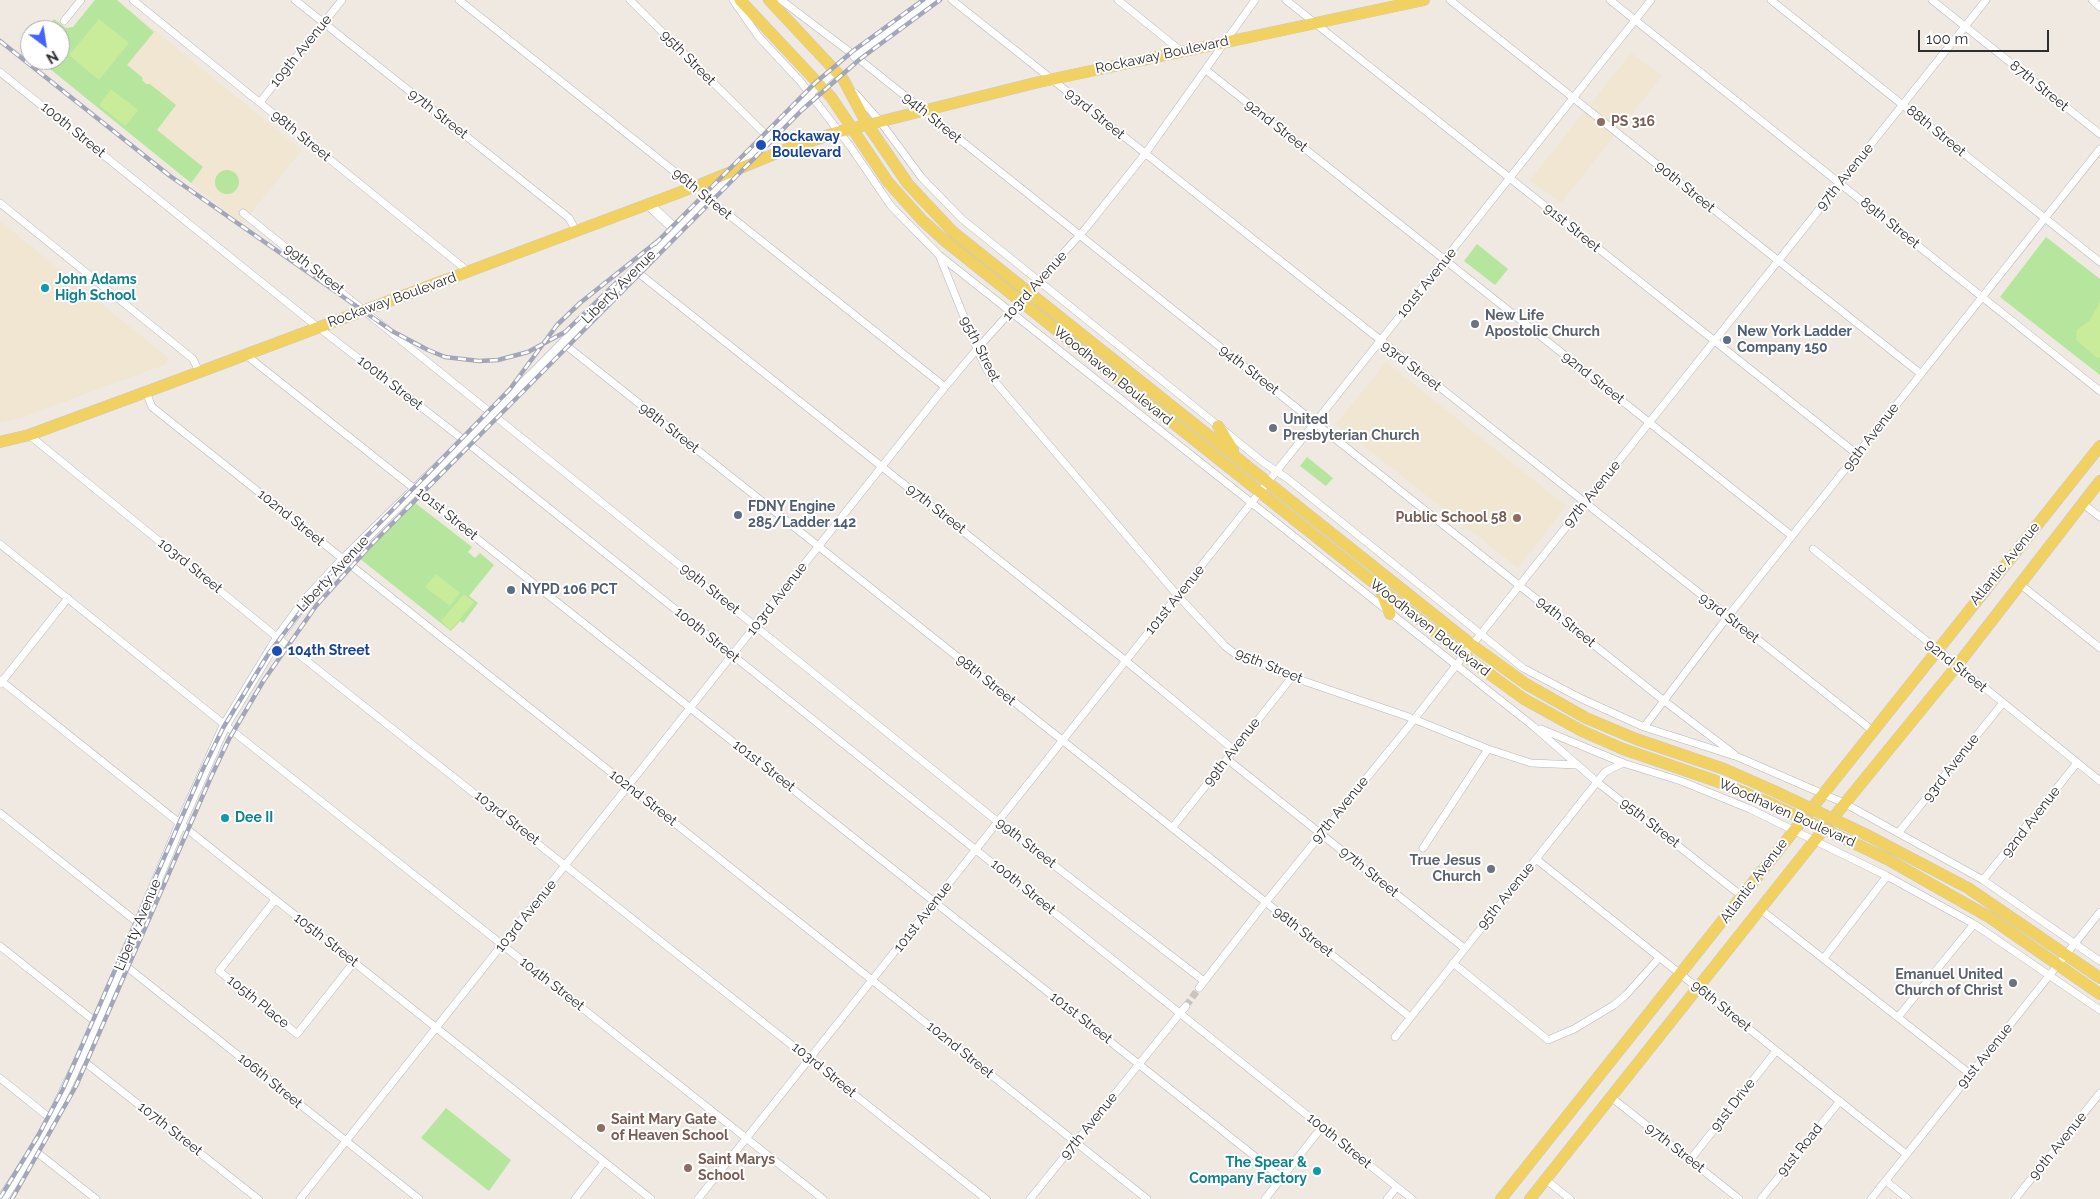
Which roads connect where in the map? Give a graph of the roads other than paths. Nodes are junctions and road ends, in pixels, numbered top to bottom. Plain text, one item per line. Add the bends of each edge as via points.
1 (81, 0) edge
2 (133, 0) edge
3 (295, 0) edge
4 (342, 0) edge
5 (459, 0) edge
6 (630, 0) edge
7 (733, 0) edge
8 (740, 0) edge
9 (770, 0) edge
10 (781, 0) edge
11 (933, 0) edge
12 (952, 0) edge
13 (1118, 0) edge
14 (1255, 0) edge
15 (1286, 0) edge
16 (1424, 0) edge
17 (1450, 0) edge
18 (1610, 0) edge
19 (1652, 0) edge
20 (1772, 0) edge
21 (1932, 0) edge
22 (1986, 0) edge
23 (2092, 0) edge
24 (468, 3) edge
25 (1385, 5) edge
26 (2100, 7) edge
27 (65, 20) edge
28 (1636, 20) junction
29 (1314, 22) junction
30 (324, 23) junction
31 (1965, 26) junction
32 (1226, 42) junction
33 (1182, 51) junction
34 (855, 56) junction
35 (1206, 70) junction
36 (0, 72) edge
37 (839, 75) junction
38 (1051, 79) junction
39 (820, 85) junction
40 (810, 94) junction
41 (1573, 98) junction
42 (260, 102) junction
43 (1903, 105) junction
44 (922, 110) junction
45 (879, 120) junction
46 (867, 124) junction
47 (853, 128) junction
48 (838, 132) junction
49 (2100, 134) edge
50 (768, 137) junction
51 (2100, 149) edge
52 (1145, 154) junction
53 (738, 168) junction
54 (1510, 178) junction
55 (1840, 183) junction
56 (694, 187) junction
57 (708, 199) junction
58 (0, 202) edge
59 (648, 204) junction
60 (243, 213) dead end
61 (2045, 219) junction
62 (676, 230) junction
63 (576, 231) junction
64 (1080, 236) junction
65 (939, 255) junction
66 (1445, 260) junction
67 (1778, 262) junction
68 (2100, 262) edge
69 (636, 271) junction
70 (469, 272) junction
71 (1039, 282) junction
72 (1030, 292) junction
73 (1983, 297) junction
74 (1021, 302) junction
75 (366, 311) junction
76 (1012, 312) junction
77 (319, 328) junction
78 (1380, 341) junction
79 (1714, 341) junction
80 (563, 343) junction
81 (977, 349) junction
82 (246, 355) junction
83 (199, 372) junction
84 (1921, 374) junction
85 (945, 387) junction
86 (2100, 391) edge
87 (146, 392) junction
88 (492, 413) junction
89 (1315, 423) junction
90 (1650, 423) junction
91 (1218, 426) junction
92 (29, 435) junction
93 (465, 441) junction
94 (0, 442) edge
95 (2100, 446) edge
96 (1858, 455) junction
97 (1238, 458) junction
98 (882, 467) junction
99 (1276, 472) junction
100 (2100, 481) edge
101 (1269, 482) junction
102 (416, 488) junction
103 (1260, 493) junction
104 (1252, 503) junction
105 (2082, 503) junction
106 (1584, 504) junction
107 (2100, 517) edge
108 (1792, 536) junction
109 (0, 544) edge
110 (819, 547) junction
111 (1813, 549) dead end
112 (343, 560) junction
113 (1519, 585) junction
114 (2020, 585) junction
115 (1379, 588) junction
116 (1178, 596) junction
117 (68, 598) junction
118 (1390, 614) junction
119 (1728, 617) junction
120 (756, 626) junction
121 (1481, 634) junction
122 (278, 638) junction
123 (1472, 645) junction
124 (2100, 648) edge
125 (1936, 650) junction
126 (732, 655) junction
127 (1464, 655) junction
128 (1126, 661) junction
129 (1455, 666) junction
130 (1956, 667) junction
131 (1292, 677) junction
132 (1, 682) edge
133 (1663, 700) junction
134 (2002, 704) junction
135 (690, 708) junction
136 (1414, 719) junction
137 (225, 725) junction
138 (1533, 726) junction
139 (1644, 726) junction
140 (1873, 731) junction
141 (1063, 741) junction
142 (1488, 749) junction
143 (1234, 750) junction
144 (1738, 757) junction
145 (1227, 759) junction
146 (1623, 763) junction
147 (2077, 763) junction
148 (1578, 765) junction
149 (2100, 781) edge
150 (1597, 782) junction
151 (628, 786) junction
152 (1822, 794) junction
153 (1844, 803) junction
154 (0, 813) edge
155 (998, 822) junction
156 (180, 825) junction
157 (1172, 828) junction
158 (1792, 831) junction
159 (1899, 832) junction
160 (1321, 834) junction
161 (1814, 840) junction
162 (1423, 848) dead end
163 (976, 850) junction
164 (1536, 859) junction
165 (567, 865) junction
166 (1888, 876) junction
167 (1983, 880) junction
168 (1742, 897) junction
169 (275, 900) junction
170 (934, 902) junction
171 (1266, 902) junction
172 (1760, 909) junction
173 (2100, 912) edge
174 (138, 924) junction
175 (1974, 924) junction
176 (2075, 943) junction
177 (503, 945) junction
178 (0, 946) edge
179 (1464, 948) junction
180 (2067, 954) junction
181 (1659, 958) junction
182 (1824, 958) junction
183 (2100, 961) edge
184 (354, 962) junction
185 (122, 963) junction
186 (1453, 963) junction
187 (2059, 965) junction
188 (1680, 974) junction
189 (2050, 976) junction
190 (2100, 978) edge
191 (872, 980) junction
192 (1201, 985) joint
193 (1698, 988) junction
194 (2100, 994) edge
195 (1186, 1006) tunnel mouth
196 (2100, 1010) edge
197 (1180, 1012) junction
198 (1410, 1017) junction
199 (1898, 1017) junction
200 (97, 1023) junction
201 (436, 1028) junction
202 (1396, 1036) dead end
203 (1776, 1051) junction
204 (810, 1058) junction
205 (80, 1059) junction
206 (1139, 1064) junction
207 (1970, 1074) junction
208 (0, 1078) edge
209 (2100, 1093) edge
210 (1611, 1098) junction
211 (1840, 1101) junction
212 (52, 1119) junction
213 (1322, 1127) junction
214 (746, 1138) junction
215 (346, 1141) junction
216 (1076, 1142) junction
217 (34, 1150) junction
218 (1906, 1154) junction
219 (1690, 1160) junction
220 (604, 1162) junction
221 (1282, 1178) junction
222 (1546, 1179) junction
223 (1886, 1181) junction
224 (1397, 1187) junction
225 (2, 1199) edge
226 (96, 1199) edge
227 (258, 1199) edge
228 (300, 1199) edge
229 (419, 1199) edge
230 (575, 1199) edge
231 (651, 1199) edge
232 (698, 1199) edge
233 (823, 1199) edge
234 (986, 1199) edge
235 (1030, 1199) edge
236 (1147, 1199) edge
237 (1265, 1199) edge
238 (1388, 1199) edge
239 (1412, 1199) edge
240 (1501, 1199) edge
241 (1530, 1199) edge
242 (1570, 1199) edge
243 (1739, 1199) edge
244 (1761, 1199) edge
245 (1871, 1199) edge
246 (1908, 1199) edge
247 (2015, 1199) edge

1 - 27 street
2 - 42 street, 98th Street
3 - 30 street, 97th Street
4 - 30 street, 109th Avenue
5 - 24 street, 96th Street
6 - 50 street, 95th Street
7 - 40 street, Woodhaven Boulevard via 758,36
8 - 39 main road, Woodhaven Boulevard
9 - 37 main road, Woodhaven Boulevard
10 - 34 street, 94th Street
11 - 34 street
12 - 38 street, 93rd Street
13 - 33 street
14 - 32 street, 103rd Avenue
15 - 29 street, 91st Street
16 - 25 main road, Rockaway Boulevard
17 - 41 street, 90th Street
18 - 28 street, 89th Street
19 - 28 street, 101st Avenue
20 - 43 street, 88th Street
21 - 31 street, 87th Street
22 - 31 street, 97th Avenue
23 - 26 street
24 - 56 street, 96th Street
25 - 29 main road, Rockaway Boulevard
28 - 41 street, 101st Avenue
28 - 55 street, 89th Street
29 - 32 main road, Rockaway Boulevard
29 - 54 street, 91st Street
30 - 42 street, 109th Avenue
30 - 63 street, 97th Street via 569,218
31 - 43 street, 97th Avenue
31 - 49 street, 87th Street
32 - 33 main road, Rockaway Boulevard
32 - 35 street, 103rd Avenue
33 - 38 main road, Rockaway Boulevard
34 - 44 street, 94th Street
35 - 52 street, 103rd Avenue
35 - 66 street, 92nd Street
36 - 77 street, 100th Street
37 - 39 street, Liberty Avenue
37 - 45 street, Woodhaven Boulevard
37 - 46 main road, Woodhaven Boulevard
38 - 44 main road, Rockaway Boulevard
38 - 52 street, 93rd Street
39 - 40 street, Liberty Avenue
39 - 47 main road, Woodhaven Boulevard
40 - 48 street, Woodhaven Boulevard
40 - 50 street, Liberty Avenue
41 - 54 street, 101st Avenue
41 - 67 street, 90th Street
42 - 70 street, 98th Street
43 - 55 street, 97th Avenue
43 - 61 street, 88th Street
44 - 45 main road, Rockaway Boulevard
44 - 64 street, 94th Street
45 - 46 main road, Rockaway Boulevard
45 - 71 street, Woodhaven Boulevard via 940,197
46 - 47 main road, Rockaway Boulevard
46 - 72 main road, Woodhaven Boulevard via 930,210 952,232
47 - 48 main road, Rockaway Boulevard
47 - 74 main road, Woodhaven Boulevard via 888,182 922,220
48 - 53 main road, Rockaway Boulevard
48 - 65 street, Woodhaven Boulevard via 891,206
50 - 53 street, Liberty Avenue
51 - 61 street, 95th Avenue
52 - 64 street, 103rd Avenue
52 - 78 street, 93rd Street
53 - 56 main road, Rockaway Boulevard
53 - 57 street, Liberty Avenue
54 - 66 street, 101st Avenue
54 - 79 street, 91st Street
55 - 67 street, 97th Avenue
55 - 73 street, 89th Street
56 - 57 street, 96th Street
56 - 59 main road, Rockaway Boulevard
57 - 62 street, Liberty Avenue
57 - 85 street, 96th Street
58 - 83 street via 193,359
59 - 62 street
59 - 63 main road, Rockaway Boulevard
60 - 75 street, 99th Street
61 - 68 street, 88th Street
61 - 73 street, 95th Avenue
62 - 69 street, Liberty Avenue
63 - 70 main road, Rockaway Boulevard
64 - 71 street, 103rd Avenue
64 - 89 street, 94th Street
65 - 76 street, Woodhaven Boulevard
65 - 81 street, 95th Street
66 - 78 street, 101st Avenue
66 - 90 street, 92nd Street
67 - 79 street, 97th Avenue
67 - 84 street, 90th Street
69 - 80 street, Liberty Avenue
69 - 98 street, 97th Street
70 - 75 main road, Rockaway Boulevard
71 - 72 street, 103rd Avenue
71 - 91 street, Woodhaven Boulevard
72 - 74 street, 103rd Avenue
72 - 97 main road, Woodhaven Boulevard
73 - 84 street, 95th Avenue
73 - 86 street, 89th Street
74 - 76 street, 103rd Avenue
74 - 103 main road, Woodhaven Boulevard
75 - 77 main road, Rockaway Boulevard
75 - 88 street, 99th Street
76 - 81 street, 103rd Avenue
76 - 104 street, Woodhaven Boulevard
77 - 82 main road, Rockaway Boulevard
77 - 93 street, 100th Street
78 - 89 street, 101st Avenue
78 - 106 street, 93rd Street
79 - 90 street, 97th Avenue
79 - 96 street, 91st Street
80 - 88 street, Liberty Avenue
80 - 110 street, 98th Street
81 - 85 street, 103rd Avenue
81 - 116 street, 95th Street via 987,370 1008,398
82 - 83 main road, Rockaway Boulevard
82 - 102 street, 101st Street
83 - 87 main road, Rockaway Boulevard
84 - 96 street, 95th Avenue
85 - 98 street, 103rd Avenue
87 - 92 main road, Rockaway Boulevard
87 - 112 street, 102nd Street via 152,407
88 - 93 street, Liberty Avenue
88 - 120 street, 99th Street
89 - 99 street, 101st Avenue
89 - 113 street, 94th Street
90 - 106 street, 97th Avenue
90 - 108 street, 92nd Street
91 - 97 main road
91 - 99 street, Woodhaven Boulevard
92 - 94 main road, Rockaway Boulevard
92 - 122 street, 103rd Street
93 - 102 street, Liberty Avenue
93 - 126 street, 100th Street
95 - 125 main road, Atlantic Avenue
96 - 108 street, 95th Avenue
97 - 101 main road, Woodhaven Boulevard
98 - 110 street, 103rd Avenue
98 - 128 street, 97th Street
99 - 101 street, 101st Avenue
99 - 121 street, Woodhaven Boulevard
100 - 105 main road, Atlantic Avenue
101 - 103 street, 101st Avenue
101 - 123 main road, Woodhaven Boulevard
102 - 112 street, Liberty Avenue
102 - 135 street, 101st Street
103 - 104 street, 101st Avenue
103 - 115 main road, Woodhaven Boulevard
104 - 116 street, 101st Avenue
104 - 118 street, Woodhaven Boulevard
105 - 107 street
105 - 114 main road, Atlantic Avenue
106 - 113 street, 97th Avenue
106 - 119 street, 93rd Street
108 - 119 street, 95th Avenue
109 - 117 street, 104th Street
110 - 120 street, 103rd Avenue
110 - 141 street, 98th Street
111 - 125 street, 92nd Street
112 - 122 street, Liberty Avenue
112 - 151 street, 102nd Street
113 - 121 street, 97th Avenue
113 - 133 street, 94th Street
114 - 124 street
114 - 130 main road, Atlantic Avenue
115 - 118 main road
115 - 127 main road, Woodhaven Boulevard
116 - 128 street, 101st Avenue
116 - 131 street, 95th Street via 1224,646
117 - 132 street
117 - 137 street, 104th Street
118 - 129 street, Woodhaven Boulevard
119 - 133 street, 95th Avenue
119 - 140 street, 93rd Street
120 - 126 street, 103rd Avenue
120 - 155 street, 99th Street
121 - 123 street, 97th Avenue
121 - 139 street, Woodhaven Boulevard via 1523,668
122 - 137 street, Liberty Avenue
122 - 165 street, 103rd Street
123 - 127 street, 97th Avenue
123 - 180 main road, Woodhaven Boulevard, bridge via 1526,684 1586,718 1636,740 1724,769 1774,790 1920,861 1968,888
125 - 130 street, 92nd Street
125 - 140 main road, Atlantic Avenue
126 - 135 street, 103rd Avenue
126 - 163 street, 100th Street
127 - 129 street, 97th Avenue
127 - 187 main road, Woodhaven Boulevard, bridge via 1524,698 1582,731 1765,801 1860,846 1962,901
128 - 141 street, 101st Avenue
128 - 143 street, 97th Street
129 - 136 street, 97th Avenue
129 - 138 street, Woodhaven Boulevard
130 - 134 street, 92nd Street
130 - 153 main road, Atlantic Avenue
131 - 136 street, 95th Street
131 - 143 street, 99th Avenue
132 - 156 street, 105th Street
133 - 139 street, 95th Avenue
133 - 144 street, 94th Street
134 - 147 street, 92nd Street
134 - 159 street, 93rd Avenue
135 - 151 street, 103rd Avenue
135 - 170 street, 101st Street
136 - 142 street, 95th Street
136 - 160 street, 97th Avenue
137 - 156 street, Liberty Avenue
137 - 177 street, 104th Street
138 - 146 street, Woodhaven Boulevard
138 - 148 street, Woodhaven Boulevard
139 - 144 street, Woodhaven Boulevard
140 - 152 main road, Atlantic Avenue
141 - 155 street, 101st Avenue
141 - 157 street, 98th Street
142 - 148 street, 95th Street via 1531,763
142 - 162 street
143 - 145 street, 99th Avenue
144 - 152 street, Woodhaven Boulevard
145 - 157 street, 99th Avenue
145 - 160 street, 97th Street
146 - 150 street, 95th Avenue via 1605,772
146 - 158 street, Woodhaven Boulevard via 1681,781 1750,809
147 - 149 street, 92nd Street
147 - 167 street, 92nd Avenue
148 - 150 street, 95th Street
150 - 164 street, 95th Avenue
150 - 168 street, 95th Street
151 - 165 street, 103rd Avenue
151 - 191 street, 102nd Street
152 - 153 street, Woodhaven Boulevard
152 - 158 main road, Atlantic Avenue
153 - 159 street
153 - 161 main road, Atlantic Avenue
154 - 174 street
155 - 163 street, 101st Avenue
155 - 192 street, 99th Street
156 - 169 street, 105th Street
156 - 174 street, Liberty Avenue
157 - 171 street, 98th Street
158 - 161 street, Woodhaven Boulevard
158 - 168 main road, Atlantic Avenue
159 - 167 street
160 - 171 street, 97th Avenue
160 - 179 street, 97th Street
161 - 166 street, Woodhaven Boulevard
161 - 172 main road, Atlantic Avenue
163 - 170 street, 101st Avenue
163 - 197 street, 100th Street
164 - 179 street, 95th Avenue
164 - 181 street, 96th Street
165 - 177 street, 103rd Avenue
165 - 204 street, 103rd Street
166 - 175 street, Woodhaven Boulevard
166 - 182 street
167 - 176 street
168 - 188 main road, Atlantic Avenue
169 - 184 street, 105th Street
169 - 184 street, 105th Place via 219,971 297,1034
170 - 191 street, 101st Avenue
170 - 206 street, 101st Street
171 - 192 street, 97th Avenue
171 - 198 street, 98th Street
172 - 182 street
172 - 193 main road, Atlantic Avenue
173 - 176 street, 91st Avenue
174 - 185 street, Liberty Avenue
175 - 189 street, Woodhaven Boulevard
175 - 199 street
176 - 180 street, 91st Avenue
176 - 183 street
177 - 201 street, 103rd Avenue
177 - 214 street, 104th Street
178 - 200 street
179 - 186 street, 95th Avenue
180 - 187 street, 91st Avenue
180 - 190 main road, Woodhaven Boulevard
181 - 186 street via 1614,1005 1548,1040
181 - 188 street, 96th Street
182 - 199 street
184 - 201 street, 105th Street
185 - 200 street, Liberty Avenue
185 - 215 street, 106th Street
186 - 198 street, 95th Avenue
187 - 189 street, 91st Avenue
187 - 194 main road, Woodhaven Boulevard
188 - 193 street, 96th Street
188 - 240 main road, Atlantic Avenue
189 - 196 street, Woodhaven Boulevard
189 - 207 street, 91st Avenue
191 - 204 street, 101st Avenue
191 - 216 street, 102nd Street
193 - 203 street, 96th Street
193 - 210 main road, Atlantic Avenue
195 - 197 street, 97th Avenue
197 - 206 street, 97th Avenue
197 - 213 street, 100th Street
198 - 202 street, 95th Avenue
199 - 207 street
200 - 205 street, Liberty Avenue
201 - 215 street, 103rd Avenue
201 - 220 street, 105th Street
203 - 211 street, 96th Street
203 - 219 street, 91st Drive
204 - 214 street, 101st Avenue
204 - 234 street, 103rd Street
205 - 212 street, Liberty Avenue
205 - 227 street, 107th Street
206 - 216 street, 97th Avenue
206 - 221 street, 101st Street
207 - 218 street, 91st Avenue
208 - 212 street
209 - 247 street, 90th Avenue
210 - 219 street, 97th Street
210 - 222 main road, Atlantic Avenue
211 - 218 street, 96th Street
211 - 244 street, 91st Road
212 - 217 street, Liberty Avenue
213 - 221 street
213 - 224 street, 100th Street
214 - 232 street, 101st Avenue
214 - 233 street, 104th Street
215 - 228 street, 103rd Avenue
215 - 229 street, 106th Street
216 - 235 street, 97th Avenue
216 - 236 street, 102nd Street
217 - 225 street, Liberty Avenue
217 - 226 street
218 - 223 street, 91st Avenue
219 - 243 street, 97th Street
220 - 230 street
220 - 231 street, 105th Street
221 - 237 street
222 - 241 main road, Atlantic Avenue
222 - 242 street
223 - 245 street, 91st Avenue
223 - 246 street
224 - 238 street
224 - 239 street, 100th Street

